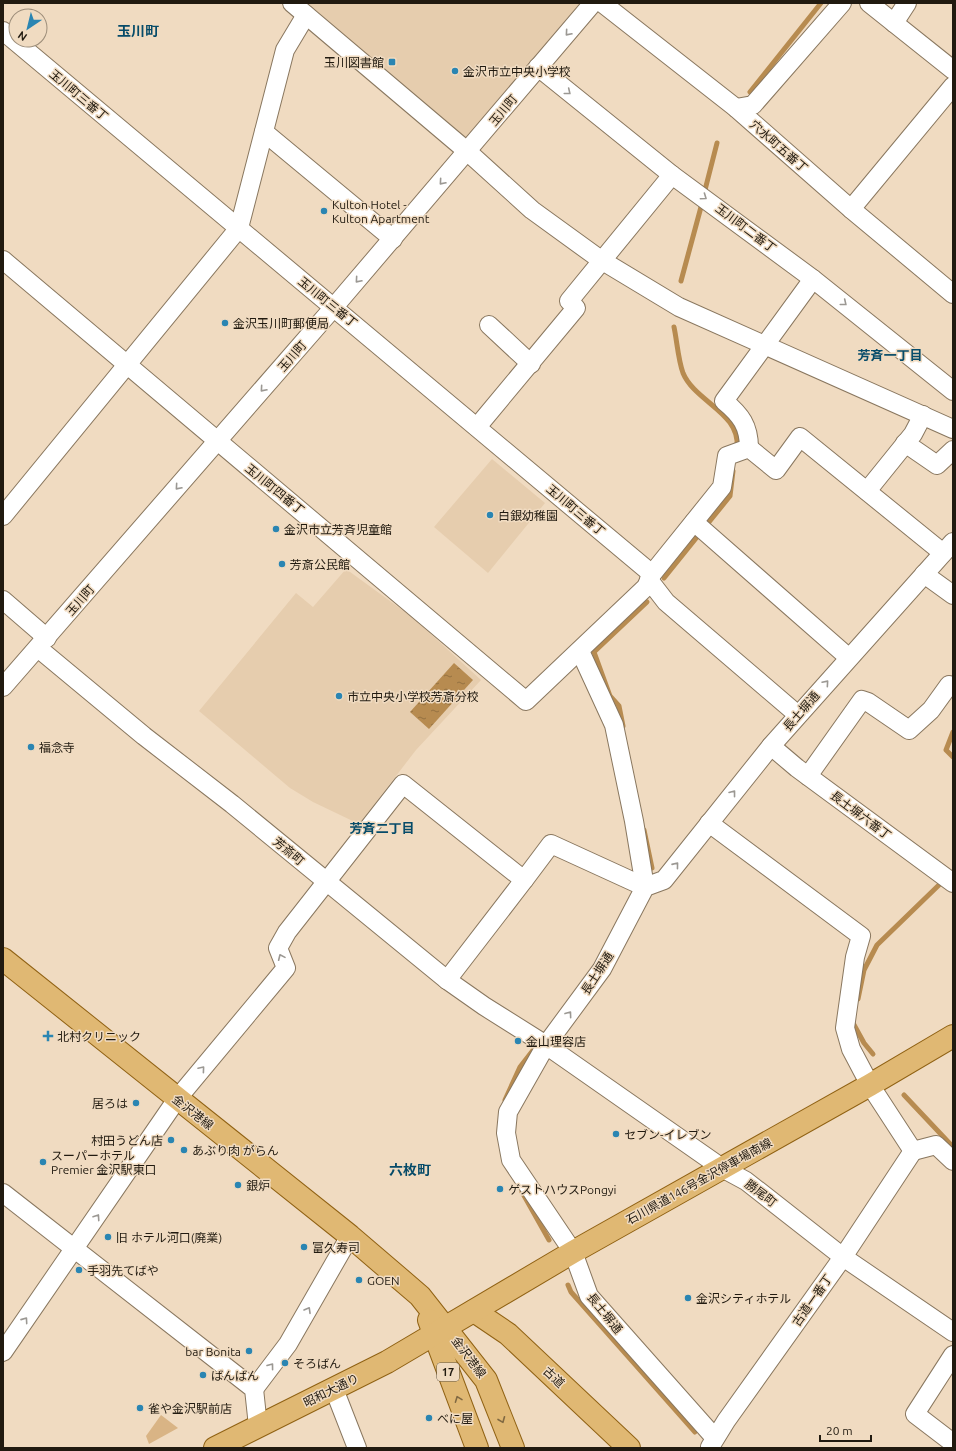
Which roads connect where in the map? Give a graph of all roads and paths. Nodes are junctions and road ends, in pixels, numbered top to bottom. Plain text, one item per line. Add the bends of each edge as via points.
1 (292, 3) edge
2 (593, 3) edge
3 (602, 3) edge
4 (842, 3) edge
5 (869, 3) edge
6 (907, 3) edge
7 (306, 15) junction
8 (894, 23) junction
9 (3, 31) edge
10 (538, 67) junction
11 (953, 70) edge
12 (953, 86) edge
13 (736, 108) junction
14 (264, 132) junction
15 (468, 152) junction
16 (672, 175) junction
17 (851, 209) junction
18 (239, 228) junction
19 (393, 239) junction
20 (3, 260) edge
21 (601, 260) junction
22 (813, 279) junction
23 (953, 294) edge
24 (334, 307) junction
25 (489, 325) dead end
26 (766, 345) junction
27 (531, 364) junction
28 (127, 365) junction
29 (953, 391) edge
30 (923, 415) junction
31 (477, 427) junction
32 (953, 429) edge
33 (218, 442) junction
34 (906, 443) junction
35 (953, 450) edge
36 (741, 451) junction
37 (867, 491) junction
38 (3, 516) edge
39 (694, 522) junction
40 (948, 548) edge
41 (924, 574) junction
42 (651, 577) junction
43 (953, 595) edge
44 (3, 600) edge
45 (42, 643) junction
46 (580, 651) junction
47 (848, 658) junction
48 (3, 687) edge
49 (953, 687) edge
50 (798, 715) junction
51 (771, 746) junction
52 (808, 776) junction
53 (709, 823) junction
54 (524, 880) junction
55 (326, 881) junction
56 (953, 883) edge
57 (645, 887) junction
58 (3, 959) edge
59 (446, 980) junction
60 (953, 1036) edge
61 (546, 1045) junction
62 (870, 1085) junction
63 (177, 1099) junction
64 (913, 1151) junction
65 (953, 1161) edge
66 (722, 1168) junction
67 (3, 1193) edge
68 (350, 1236) junction
69 (75, 1249) junction
70 (573, 1252) junction
71 (843, 1257) junction
72 (474, 1311) junction
73 (440, 1331) junction
74 (953, 1332) edge
75 (3, 1352) edge
76 (953, 1355) edge
77 (254, 1389) junction
78 (334, 1389) junction
79 (258, 1426) junction
80 (712, 1443) edge
81 (953, 1443) edge
82 (214, 1448) edge
83 (357, 1448) edge
84 (477, 1448) edge
85 (513, 1448) edge
86 (629, 1448) edge

1 - 7 street
2 -> 10 street, 玉川町
3 - 13 street, 穴水町五番丁
4 - 13 street via 753,105
5 - 8 street
6 - 8 street
7 - 14 street via 285,50
7 - 15 street
8 - 11 street
9 - 18 street, 玉川町三番丁
10 - 15 street, 玉川町
10 -> 16 street, 玉川町二番丁
12 - 17 street
13 - 17 street, 穴水町五番丁
14 - 18 street
14 - 19 street
15 -> 19 street, 玉川町
15 - 21 street via 532,210
16 - 21 street
16 -> 22 street, 玉川町二番丁
17 - 23 street, 穴水町五番丁
18 - 24 street, 玉川町三番丁
18 - 28 street
19 -> 24 street, 玉川町
20 - 28 street, 玉川町四番丁
21 - 26 street via 679,307
21 - 27 street via 569,301 576,308
22 - 26 street
22 -> 29 street, 玉川町二番丁
24 - 31 street, 玉川町三番丁
24 -> 33 street, 玉川町
25 - 27 street
26 - 30 street
26 - 36 street via 724,401 738,413 749,434
27 - 31 street
28 - 33 street, 玉川町四番丁
28 - 38 street
30 - 32 street
30 - 34 street
31 - 42 street, 玉川町三番丁
33 -> 45 street, 玉川町
33 - 46 street, 玉川町四番丁 via 526,701
34 - 35 street via 937,465
34 - 37 street
36 - 37 street via 776,470 800,437
36 - 39 street via 727,456 722,487
37 - 40 street
39 - 42 street
39 - 47 street
40 - 41 street, 長土塀通
41 - 43 street
41 - 47 street, 長土塀通
42 - 46 street via 646,587
42 - 50 street, 玉川町三番丁 via 666,602
44 - 45 street, 芳斎町
45 - 48 street, 玉川町
45 - 55 street, 芳斎町 via 144,736
46 - 57 street via 614,725
50 -> 47 street, 長土塀通
49 - 52 street via 949,685 930,710 909,730 862,700
50 - 51 street, 長土塀通
51 - 52 street, 長土塀六番丁
53 -> 51 street, 長土塀通
52 - 56 street, 長土塀六番丁
57 -> 53 street, 長土塀通 via 664,880
53 - 62 street via 862,936 855,957 845,1028 851,1049
54 - 55 street via 403,784
54 - 57 street via 551,844
54 - 59 street
55 - 59 street, 芳斎町
63 -> 55 street via 286,968 278,948 287,932
61 -> 57 street, 長土塀通 via 602,969
58 - 63 main road, 金沢港線 / 17
59 - 61 street, 芳斎町
60 - 62 main road, 石川県道146号金沢停車場南線
61 - 66 street, 勝尾町
61 - 70 street, 長土塀通 via 508,1112 506,1133 511,1160
62 - 64 street
62 - 66 main road, 石川県道146号金沢停車場南線
63 - 68 main road, 金沢港線 / 17
69 -> 63 street
64 - 65 street via 936,1145
64 - 71 street, 古道一番丁
66 - 70 main road, 石川県道146号金沢停車場南線
66 - 71 street, 勝尾町 via 746,1181
67 - 69 street
68 - 73 main road, 金沢港線 / 17 via 420,1296
77 -> 68 street via 288,1344
75 -> 69 street
69 - 77 street
70 - 72 main road, 石川県道146号金沢停車場南線
70 - 80 street, 長土塀通 via 589,1296
71 - 74 street, 勝尾町
71 - 80 street, 古道一番丁
72 - 73 main road, 石川県道146号金沢停車場南線
72 - 86 main road, 古道 via 508,1334
73 - 78 main road, 昭和大通り
84 -> 73 main road, 金沢港線 / 17
73 -> 85 main road, 金沢港線 / 17 via 486,1380
76 - 81 street via 915,1414
77 - 79 street
78 - 79 main road, 昭和大通り
78 - 83 street
79 - 82 main road, 昭和大通り

